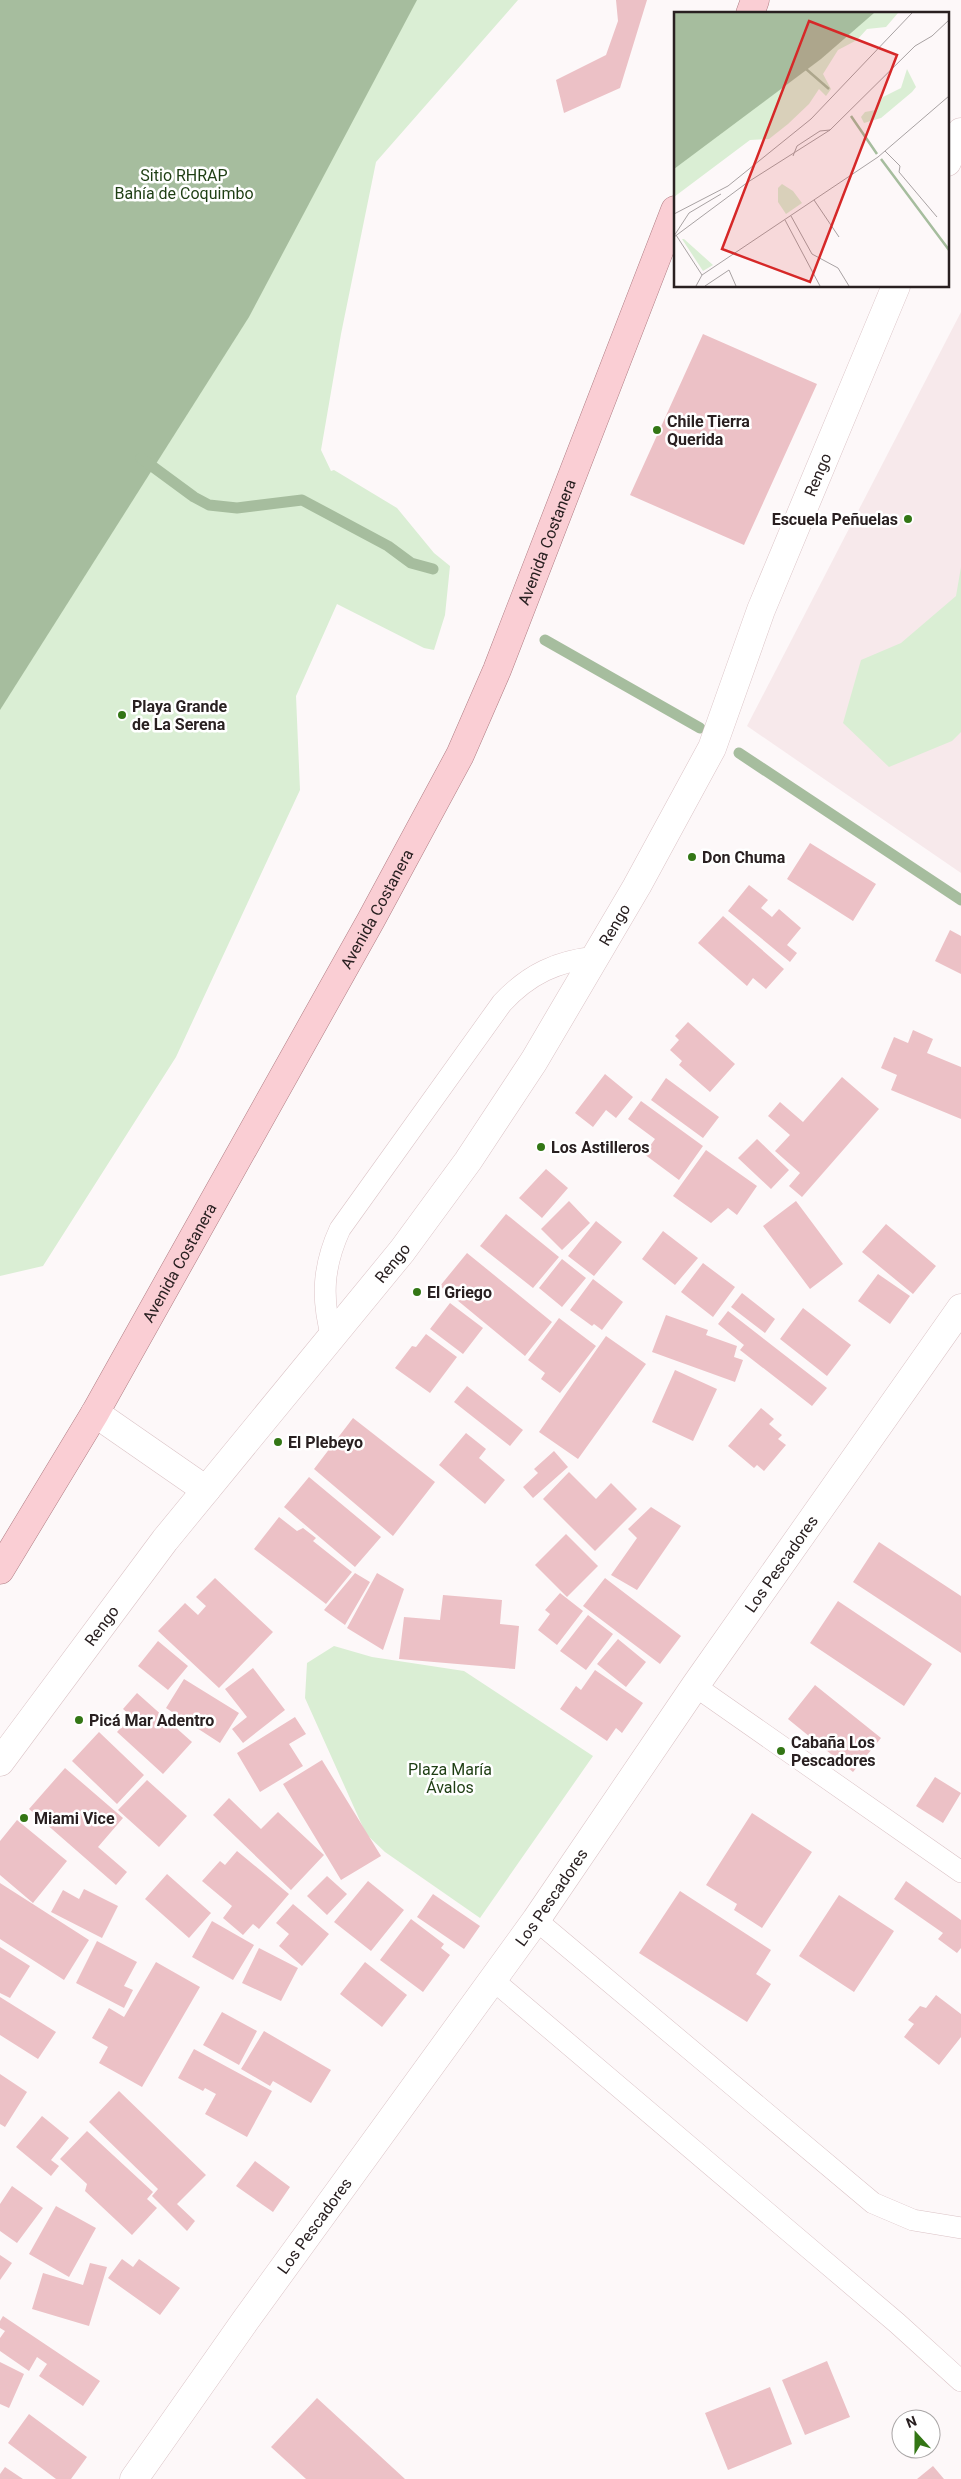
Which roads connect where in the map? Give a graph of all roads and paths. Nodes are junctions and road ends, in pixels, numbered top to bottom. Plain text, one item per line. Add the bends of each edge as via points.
1 (755, 0) edge
2 (751, 12) edge
3 (961, 132) edge
4 (948, 160) edge
5 (674, 213) edge
6 (895, 288) edge
7 (596, 957) junction
8 (961, 1308) edge
9 (332, 1338) junction
10 (95, 1413) junction
11 (206, 1490) junction
12 (0, 1570) edge
13 (696, 1686) junction
14 (0, 1762) edge
15 (961, 1872) edge
16 (536, 1920) junction
17 (493, 1980) junction
18 (961, 2228) edge
19 (961, 2380) edge
20 (134, 2479) edge

1 - 2 main road
3 - 4 street
5 - 10 main road, Avenida Costanera via 497,670 460,755
6 - 7 street, Rengo via 761,610 712,748
7 - 9 street, Rengo via 534,1061 468,1161
7 - 9 lane via 556,964 537,973 502,1003 340,1229 330,1250 325,1274 326,1317
8 - 13 street, Los Pescadores
9 - 11 street, Rengo
10 - 11 street
10 - 12 main road, Avenida Costanera
11 - 14 street, Rengo
13 - 15 lane
13 - 16 street, Los Pescadores
16 - 17 street, Los Pescadores
16 - 18 lane via 873,2203 913,2220
17 - 19 lane
17 - 20 street, Los Pescadores

